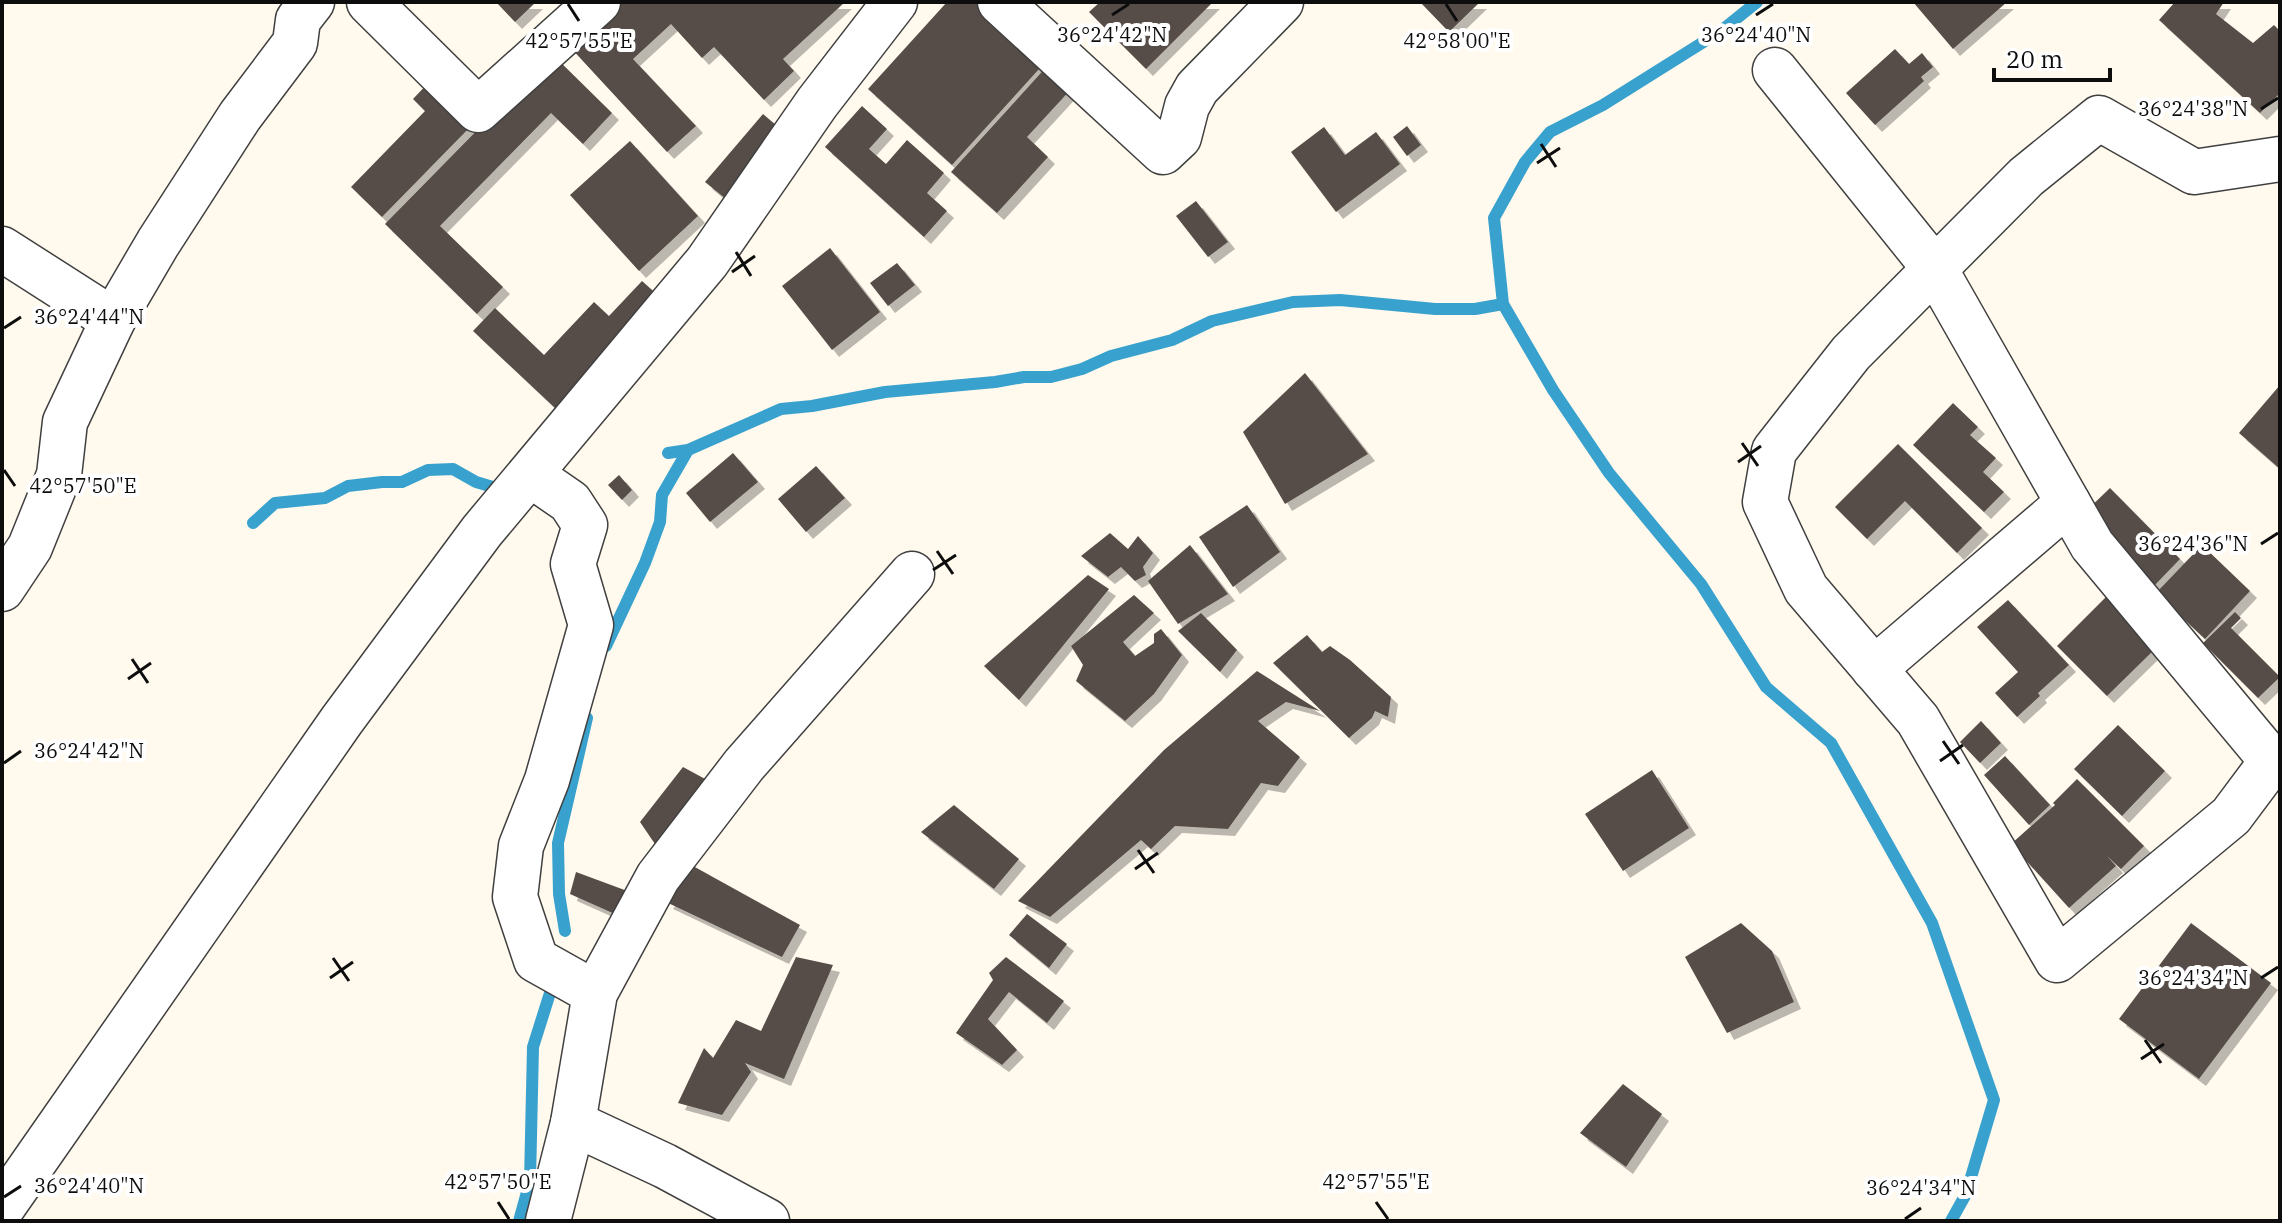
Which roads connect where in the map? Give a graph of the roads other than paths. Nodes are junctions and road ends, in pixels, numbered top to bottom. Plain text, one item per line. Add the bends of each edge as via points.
1 (369, 2) edge
2 (598, 2) edge
3 (895, 2) edge
4 (1000, 2) edge
5 (1281, 2) edge
6 (293, 8) edge
7 (1775, 70) dead end
8 (2280, 159) edge
9 (2, 249) edge
10 (1935, 269) junction
11 (113, 320) junction
12 (531, 475) junction
13 (2068, 503) junction
14 (912, 574) dead end
15 (2, 589) edge
16 (1874, 669) junction
17 (595, 993) junction
18 (573, 1123) junction
19 (2, 1208) edge
20 (548, 1221) edge
21 (767, 1221) edge

1 - 2 street via 478,110
3 - 12 street via 817,103 707,262
4 - 5 street via 1163,152 1179,137 1197,88
6 - 11 street via 295,43 232,128
7 - 10 street
8 - 10 street via 2194,172 2099,118 2026,177
9 - 11 street
10 - 13 street
10 - 16 street via 1851,353 1774,451 1765,502 1806,589
11 - 15 street via 65,422 59,475 30,547
12 - 17 street via 570,502 585,525 573,564 591,625 547,780 521,846 515,897 536,960
12 - 19 street via 482,531 342,720
13 - 16 street
13 - 16 street via 2092,545 2272,761 2231,816 2057,960 1918,720
14 - 17 street via 744,765 658,877
17 - 18 street
18 - 20 street
18 - 21 street

